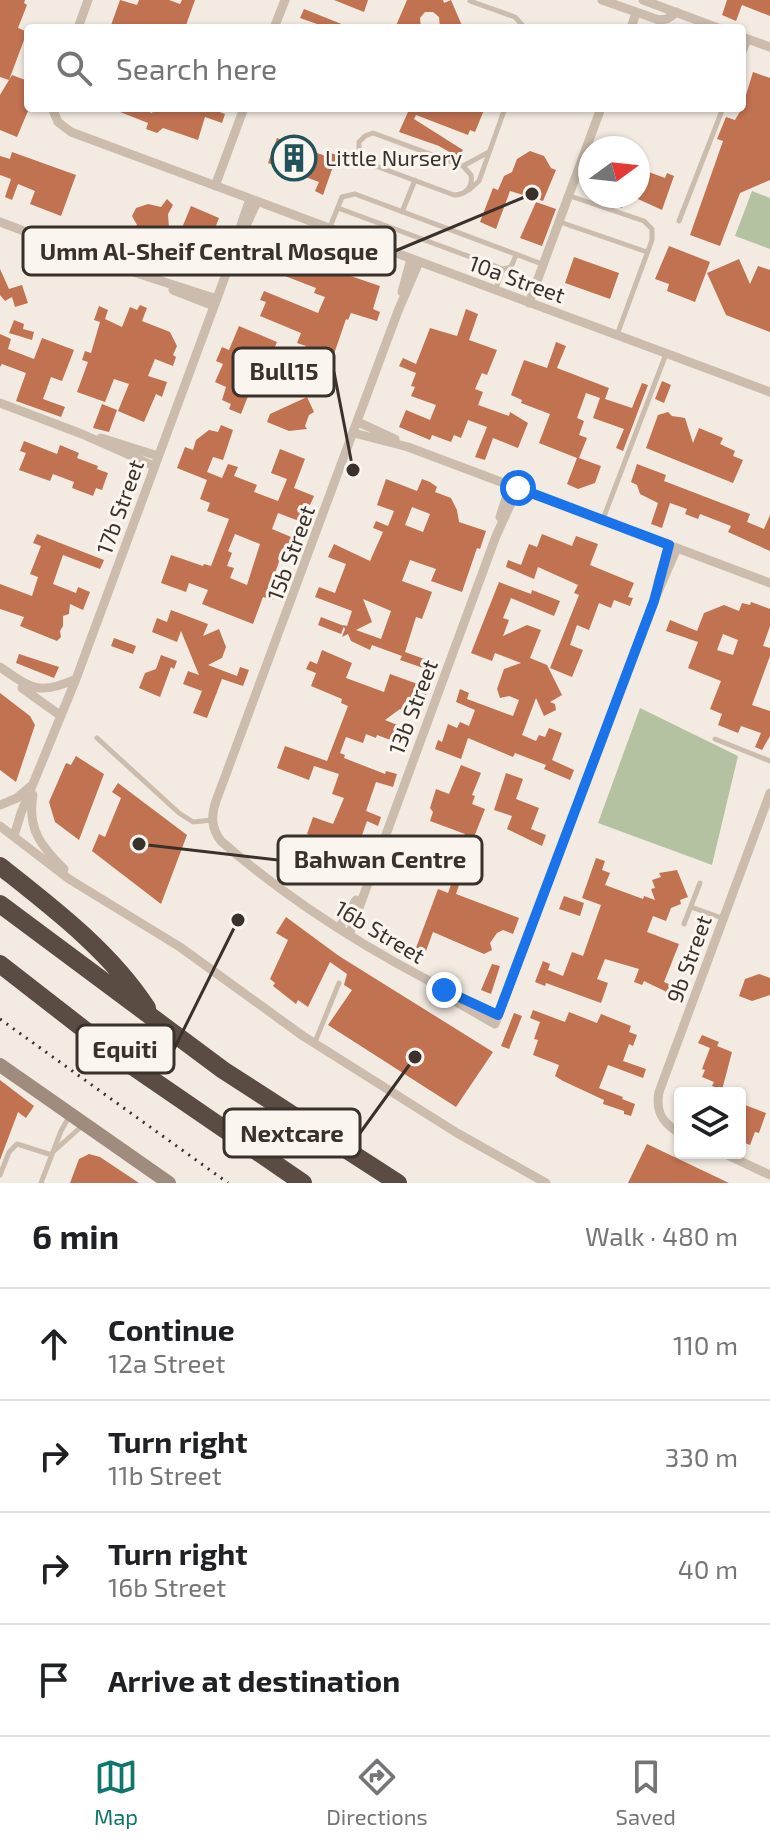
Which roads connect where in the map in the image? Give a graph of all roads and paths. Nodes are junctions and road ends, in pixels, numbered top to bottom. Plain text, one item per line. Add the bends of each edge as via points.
1 (88, 0) edge
2 (285, 0) edge
3 (602, 0) edge
4 (646, 0) edge
5 (470, 1) edge
6 (481, 2) edge
7 (677, 12) junction
8 (636, 13) junction
9 (79, 24) edge
10 (276, 24) edge
11 (521, 24) edge
12 (632, 24) edge
13 (708, 24) edge
14 (746, 38) edge
15 (770, 47) edge
16 (54, 112) edge
17 (243, 112) edge
18 (504, 112) edge
19 (600, 112) edge
20 (721, 112) edge
21 (490, 151) junction
22 (463, 166) junction
23 (415, 180) junction
24 (215, 186) junction
25 (468, 191) junction
26 (569, 195) junction
27 (254, 200) junction
28 (338, 208) junction
29 (402, 212) junction
30 (679, 221) dead end
31 (0, 222) edge
32 (559, 222) junction
33 (329, 228) junction
34 (647, 252) junction
35 (516, 255) junction
36 (415, 261) junction
37 (543, 264) junction
38 (503, 269) junction
39 (495, 291) junction
40 (215, 302) junction
41 (529, 303) junction
42 (616, 336) junction
43 (666, 354) junction
44 (770, 392) edge
45 (0, 403) edge
46 (356, 428) junction
47 (156, 461) junction
48 (514, 487) junction
49 (602, 520) junction
50 (673, 547) junction
51 (770, 583) edge
52 (0, 669) edge
53 (76, 679) junction
54 (61, 716) junction
55 (97, 738) dead end
56 (715, 739) dead end
57 (770, 761) edge
58 (36, 780) junction
59 (770, 793) edge
60 (0, 805) edge
61 (212, 820) junction
62 (0, 826) edge
63 (14, 836) junction
64 (0, 866) edge
65 (700, 883) dead end
66 (82, 887) junction
67 (363, 891) junction
68 (0, 904) edge
69 (691, 907) junction
70 (723, 918) junction
71 (684, 924) dead end
72 (339, 928) junction
73 (349, 935) junction
74 (0, 964) edge
75 (339, 983) dead end
76 (155, 1021) junction
77 (314, 1043) junction
78 (0, 1065) edge
79 (77, 1119) junction
80 (674, 1128) edge
81 (52, 1153) junction
82 (736, 1159) edge
83 (0, 1175) edge
84 (770, 1175) edge
85 (41, 1183) edge
86 (169, 1183) edge
87 (303, 1183) edge
88 (398, 1183) edge
89 (546, 1183) edge

1 - 9 street
2 - 10 street
3 - 8 street
4 - 7 street
5 - 6 lane
6 - 11 lane
7 - 8 street via 663,20
7 - 13 street
8 - 12 street
14 - 15 street
16 - 24 street, 10a Street via 71,132
17 - 24 street
18 - 21 lane
19 - 26 street
20 - 30 lane
21 - 22 lane
21 - 25 lane via 479,181
22 - 23 lane via 378,134 361,139 358,151 365,162
22 - 25 lane via 472,179
23 - 25 lane via 454,195
23 - 29 lane
24 - 27 street, 10a Street
26 - 32 street
26 - 34 lane via 648,223 653,233
27 - 33 street, 10a Street
27 - 40 street, 17b Street
28 - 29 lane via 342,197 352,194
28 - 33 lane
28 - 38 lane
29 - 35 lane
31 - 40 street
32 - 34 lane
32 - 37 street
33 - 36 street, 10a Street
34 - 42 lane
35 - 37 lane
35 - 38 lane via 511,267
36 - 39 street, 10a Street
36 - 46 street, 15b Street
37 - 41 street
38 - 39 lane
39 - 41 street, 10a Street
40 - 47 street, 17b Street
41 - 42 street, 10a Street
42 - 43 street, 10a Street
43 - 44 street, 10a Street
43 - 49 lane
45 - 47 street
46 - 48 street
46 - 61 street, 15b Street
47 - 53 street, 17b Street
48 - 49 street
48 - 67 street, 13b Street
49 - 50 street
50 - 51 street
50 - 73 street, 16b Street via 497,1020
52 - 53 street via 34,688 51,689
52 - 54 street
53 - 54 street, 17b Street
54 - 58 street, 17b Street
55 - 61 lane via 179,813 193,822
56 - 57 lane
58 - 60 street
58 - 63 street, 17b Street
58 - 66 street, 17b Street via 31,814 35,835
59 - 70 street, 9b Street
61 - 72 street, 16b Street via 226,845
62 - 63 street
63 - 66 street
64 - 76 highway via 108,960
65 - 69 lane
66 - 77 street via 180,947
67 - 72 street, 13b Street
67 - 73 street, 13b Street
68 - 76 highway
69 - 70 lane
69 - 71 lane
70 - 80 street, 9b Street via 657,1098 661,1117
72 - 73 street, 16b Street
74 - 87 highway via 133,1067
75 - 77 lane
76 - 88 highway
77 - 89 street
78 - 79 street
79 - 81 lane
79 - 81 lane via 75,1134
79 - 86 street
81 - 83 lane via 17,1144
81 - 85 lane
82 - 84 street

